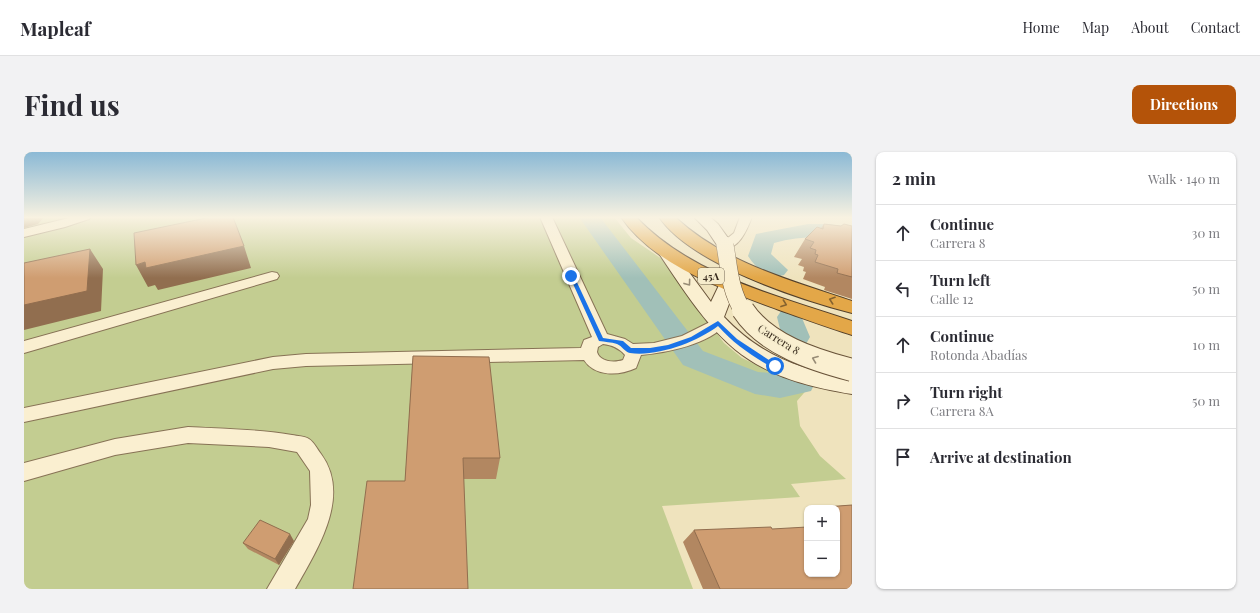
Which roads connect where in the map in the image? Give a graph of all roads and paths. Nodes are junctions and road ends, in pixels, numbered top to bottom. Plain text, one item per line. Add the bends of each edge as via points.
1 (555, 237) edge
2 (647, 237) edge
3 (689, 237) edge
4 (720, 237) edge
5 (736, 237) edge
6 (725, 245) junction
7 (666, 252) junction
8 (272, 276) dead end
9 (728, 283) junction
10 (852, 307) edge
11 (718, 323) junction
12 (852, 328) edge
13 (601, 339) junction
14 (24, 347) edge
15 (630, 350) junction
16 (589, 354) junction
17 (852, 381) edge
18 (24, 415) edge
19 (24, 472) edge
20 (279, 589) edge

1 - 13 street
2 - 7 highway, 45A
10 -> 3 highway, 45A via 727,262
4 - 6 main road, Carrera 8
5 - 6 street
17 -> 6 main road, Carrera 8, bridge via 816,359 794,350 752,322 734,295
7 - 9 highway, 45A
7 -> 11 main road, Carrera 8
8 - 14 street
9 - 11 main road
9 -> 12 highway, 45A
11 - 15 street via 694,339 668,347
11 - 17 main road, Carrera 8 via 735,341 775,366 806,378
13 - 15 street via 620,343
13 - 16 street via 590,344
15 - 16 street via 633,360 619,369 597,363
16 - 18 street via 306,360 273,363
19 - 20 street via 115,447 188,435 269,439 303,445 320,469 322,505 318,522 287,580

